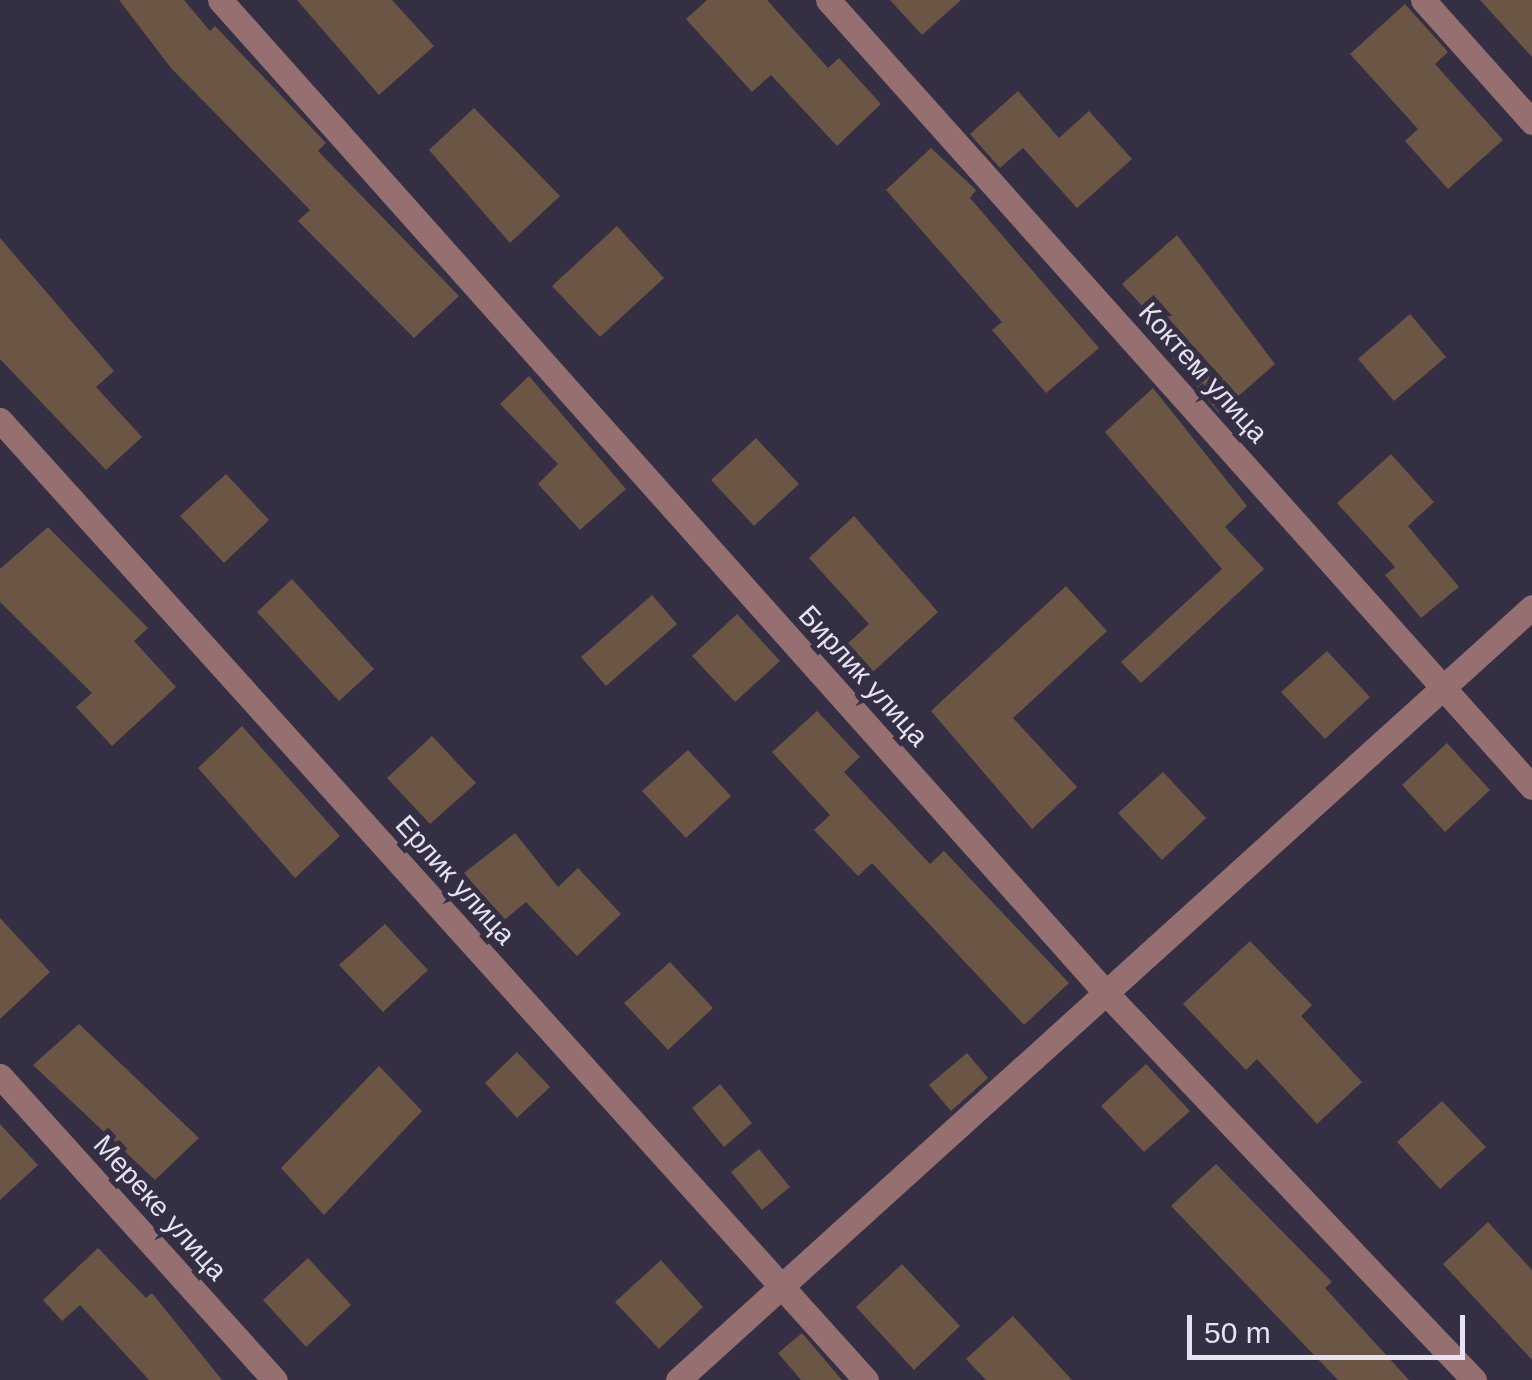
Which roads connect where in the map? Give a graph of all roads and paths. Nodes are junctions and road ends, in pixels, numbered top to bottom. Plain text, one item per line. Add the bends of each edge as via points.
1 (220, 0) edge
2 (828, 0) edge
3 (1423, 0) edge
4 (1532, 122) edge
5 (0, 420) edge
6 (1532, 608) edge
7 (1444, 687) junction
8 (1532, 787) edge
9 (1106, 993) junction
10 (0, 1076) edge
11 (781, 1286) junction
12 (276, 1380) edge
13 (678, 1380) edge
14 (866, 1380) edge
15 (1474, 1380) edge

1 - 9 street, Бирлик улица
2 - 7 street, Коктем улица
3 - 4 street
5 - 11 street, Ерлик улица
6 - 7 street
7 - 8 street, Коктем улица
7 - 9 street
9 - 11 street
9 - 15 street, Бирлик улица
10 - 12 street, Мереке улица
11 - 13 street
11 - 14 street, Ерлик улица

